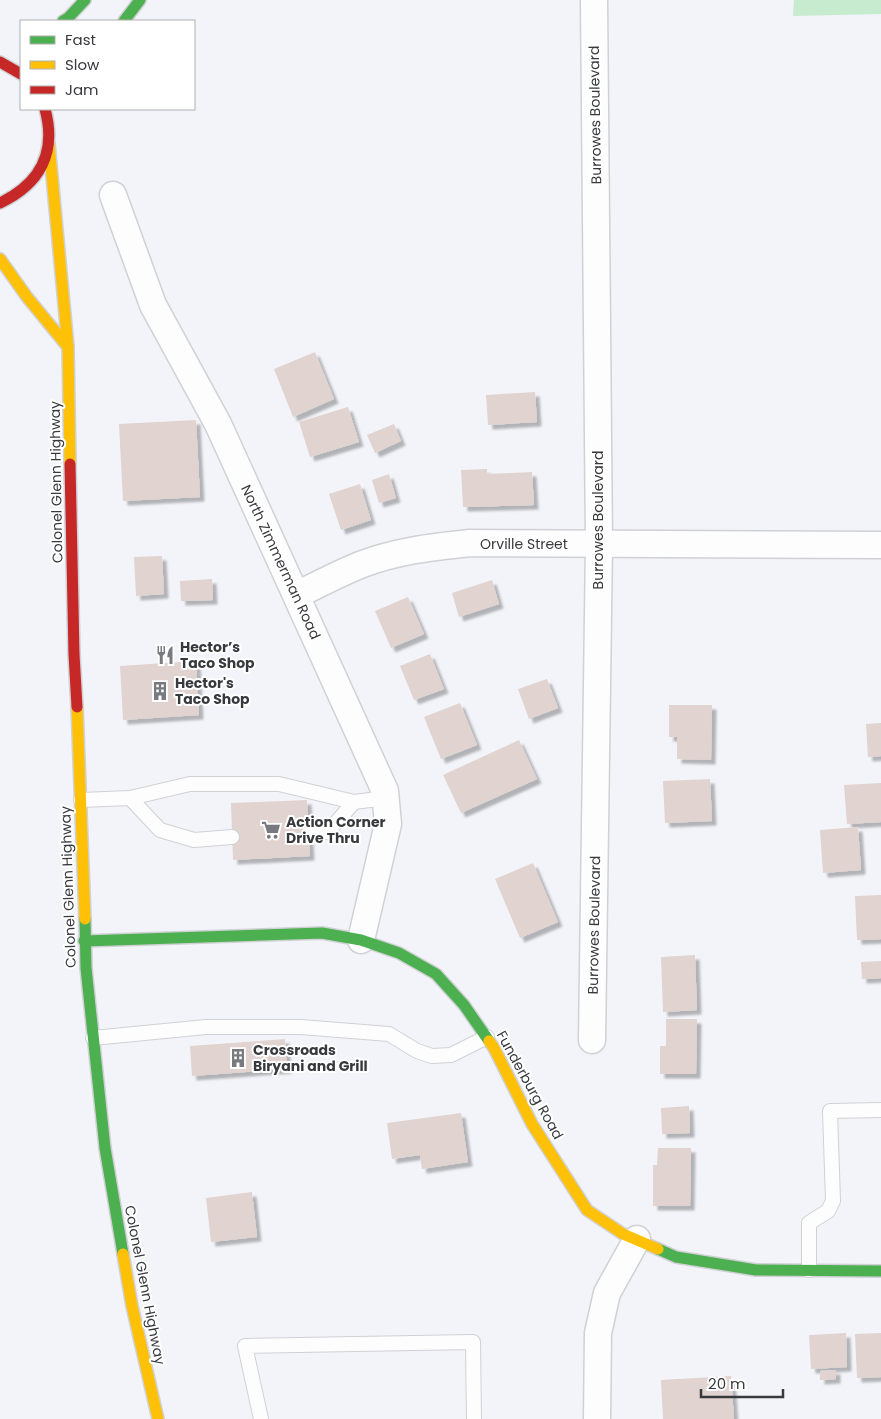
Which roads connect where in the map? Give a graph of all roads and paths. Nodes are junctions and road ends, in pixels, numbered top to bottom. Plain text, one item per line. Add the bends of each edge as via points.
1 (85, 0) edge
2 (140, 0) edge
3 (594, 0) edge
4 (65, 20) edge
5 (125, 20) edge
6 (2, 57) edge
7 (20, 73) edge
8 (45, 110) edge
9 (49, 144) junction
10 (113, 196) dead end
11 (0, 203) edge
12 (0, 259) edge
13 (68, 347) junction
14 (599, 544) junction
15 (881, 545) edge
16 (297, 596) junction
17 (130, 798) junction
18 (386, 798) junction
19 (81, 800) junction
20 (354, 802) junction
21 (309, 834) dead end
22 (232, 838) dead end
23 (361, 940) junction
24 (84, 941) junction
25 (487, 1037) junction
26 (93, 1038) junction
27 (592, 1040) dead end
28 (881, 1110) edge
29 (636, 1239) junction
30 (809, 1270) junction
31 (881, 1271) edge
32 (158, 1419) edge
33 (261, 1419) edge
34 (474, 1419) edge
35 (597, 1419) edge

1 - 4 street
2 - 5 street
3 - 14 street, Burrowes Boulevard
6 - 7 street via 7,65
8 - 9 street, Colonel Glenn Highway
9 - 11 street via 33,179 19,193
9 - 13 street, Colonel Glenn Highway
10 - 16 street, North Zimmerman Road via 153,305 218,424
12 - 13 street
13 - 19 street, Colonel Glenn Highway via 74,654
14 - 15 street, Orville Street
14 - 16 street, Orville Street via 470,543 420,548 360,565
14 - 27 street, Burrowes Boulevard
16 - 18 street, North Zimmerman Road
17 - 19 lane
17 - 20 lane via 190,784 278,784
17 - 22 lane via 160,830 194,840
18 - 20 lane
18 - 23 street, North Zimmerman Road via 388,824
19 - 24 street, Colonel Glenn Highway
20 - 21 lane via 328,832
23 - 24 street, Funderburg Road via 322,933
23 - 25 street, Funderburg Road via 398,953 436,974
24 - 26 street, Colonel Glenn Highway
25 - 26 lane via 450,1055 432,1056 389,1034 301,1027 206,1027
25 - 29 street, Funderburg Road via 532,1124 587,1210
26 - 32 street, Colonel Glenn Highway via 107,1157 132,1306
28 - 30 lane via 830,1111 833,1201 828,1211 809,1223
29 - 30 street, Funderburg Road via 676,1258 756,1270
29 - 35 street via 607,1294 598,1333
30 - 31 street, Funderburg Road
33 - 34 lane via 245,1346 473,1342

